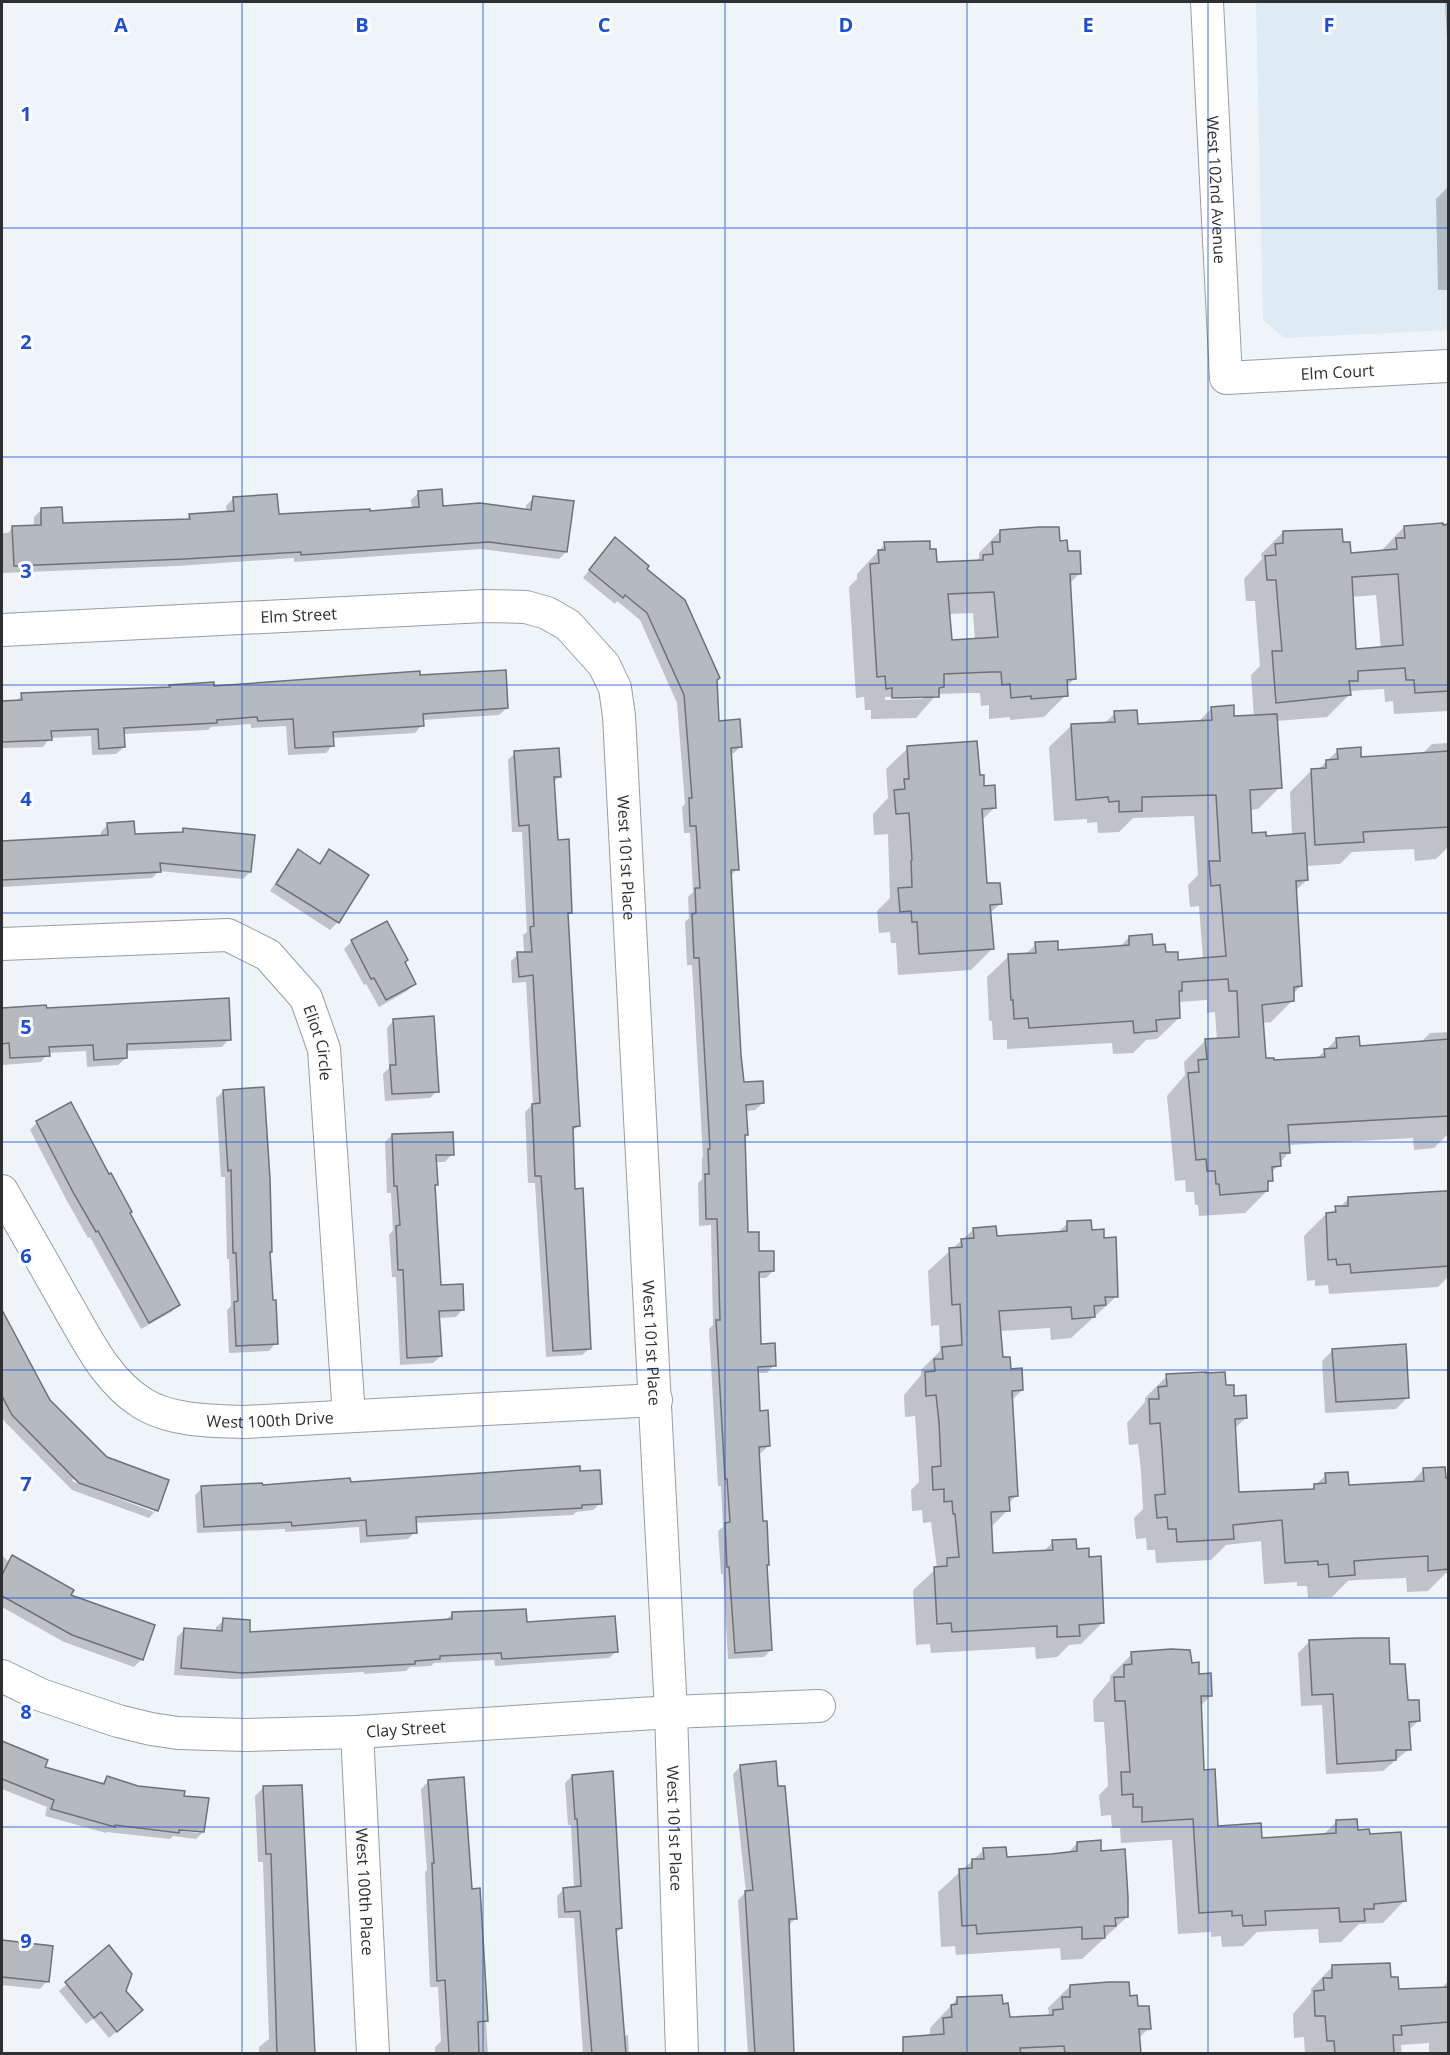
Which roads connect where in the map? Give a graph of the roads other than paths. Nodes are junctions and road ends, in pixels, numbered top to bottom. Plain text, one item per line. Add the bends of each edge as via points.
1 (1207, 2) edge
2 (1449, 366) edge
3 (1226, 378) joint
4 (2, 630) edge
5 (584, 643) joint
6 (2, 944) edge
7 (2, 1191) edge
8 (656, 1400) junction
9 (349, 1416) junction
10 (2, 1676) edge
11 (819, 1706) dead end
12 (671, 1712) junction
13 (357, 1732) junction
14 (373, 2054) edge
15 (682, 2054) edge

1 - 3 street, West 102nd Avenue
2 - 3 street, Elm Court
4 - 5 street, Elm Street via 484,606 526,607 547,613 568,625
5 - 8 street, West 101st Place via 604,666 615,688 619,716
6 - 9 street, Eliot Circle via 228,935 268,955 306,998 324,1049
7 - 9 street, West 100th Drive via 99,1359 121,1387 143,1404 171,1415 209,1421
8 - 9 street, West 100th Drive
8 - 12 street, West 101st Place
10 - 13 street, Clay Street via 42,1695 151,1729 246,1735
11 - 12 street, Clay Street
12 - 13 street, Clay Street
12 - 15 street, West 101st Place
13 - 14 street, West 100th Place

